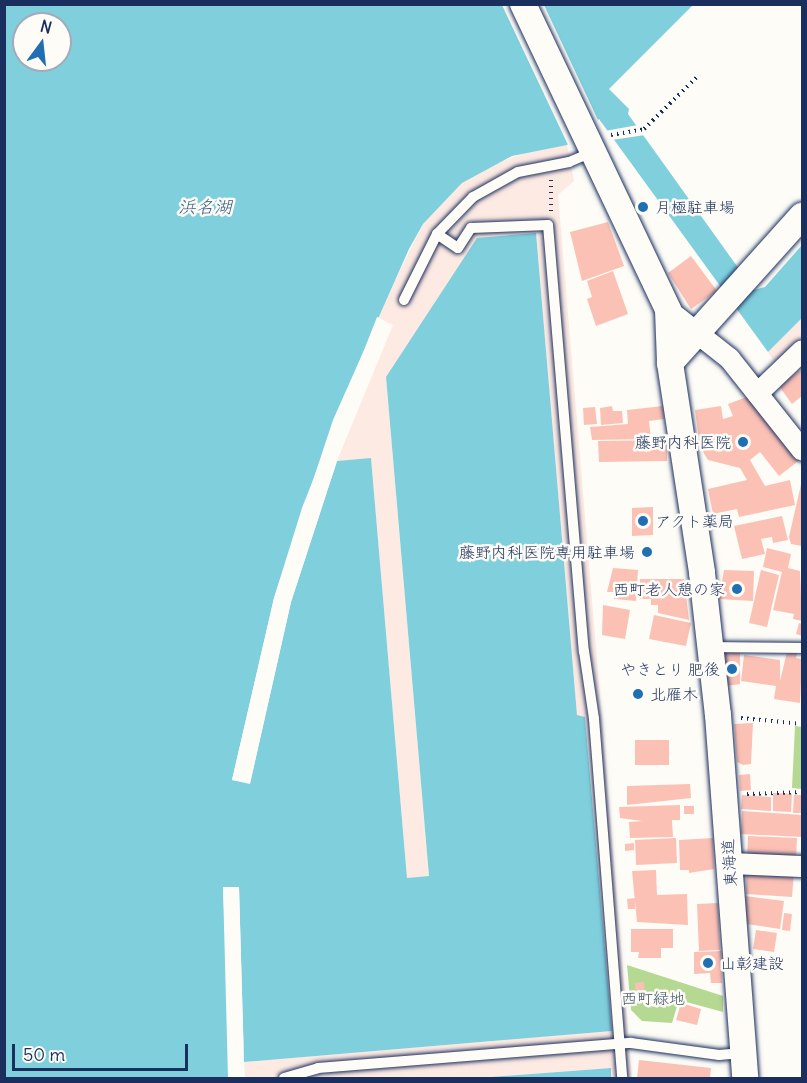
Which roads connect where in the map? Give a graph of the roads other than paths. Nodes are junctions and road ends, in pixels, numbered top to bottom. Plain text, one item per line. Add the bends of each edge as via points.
1 (523, 4) edge
2 (595, 141) junction
3 (802, 216) edge
4 (438, 234) junction
5 (404, 300) dead end
6 (668, 310) junction
7 (697, 333) junction
8 (802, 350) edge
9 (670, 363) junction
10 (757, 393) junction
11 (802, 450) edge
12 (710, 647) junction
13 (802, 648) edge
14 (729, 863) junction
15 (802, 866) edge
16 (621, 1044) junction
17 (743, 1053) junction
18 (285, 1078) edge
19 (622, 1078) edge
20 (745, 1078) edge

1 - 2 street
2 - 4 lane via 569,162 518,172 494,183 473,197
2 - 6 street
3 - 7 street
4 - 5 lane
4 - 16 lane via 458,248 471,228 548,225
6 - 7 street
6 - 9 street, 東海道
7 - 9 street
7 - 10 street via 729,358
8 - 10 street
9 - 12 street, 東海道
10 - 11 street
12 - 13 lane
12 - 14 street, 東海道
14 - 15 street
14 - 17 street, 東海道
16 - 17 lane via 666,1045 719,1055
16 - 18 lane via 318,1068
16 - 19 lane
17 - 20 street, 東海道

